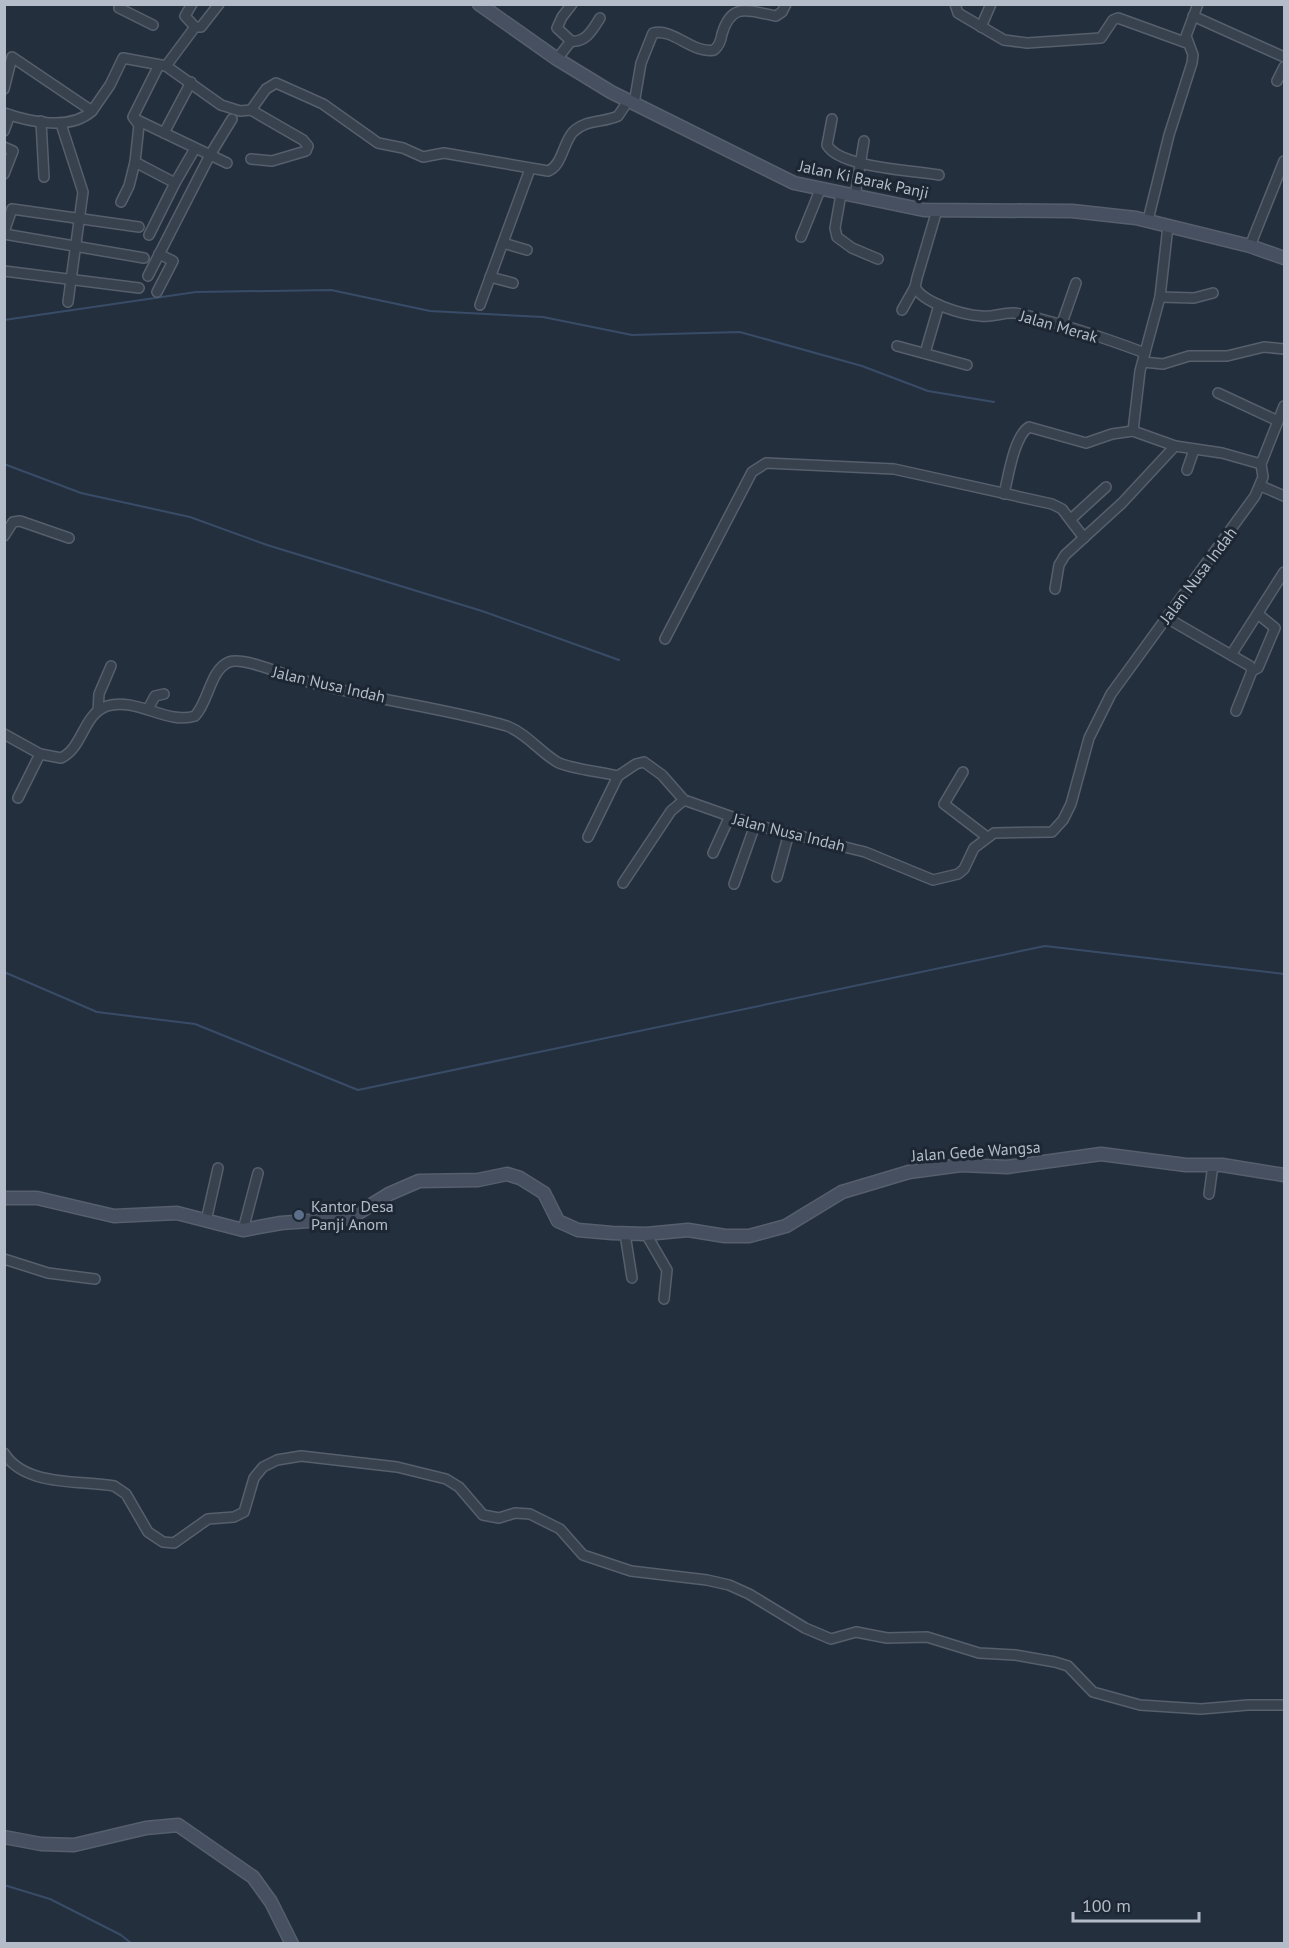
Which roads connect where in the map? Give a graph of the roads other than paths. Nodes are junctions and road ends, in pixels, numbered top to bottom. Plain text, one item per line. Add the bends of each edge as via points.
1 (192, 4) edge
2 (219, 4) edge
3 (479, 4) edge
4 (572, 4) edge
5 (786, 4) edge
6 (955, 4) edge
7 (991, 4) edge
8 (1197, 4) edge
9 (118, 9) edge
10 (1193, 16) junction
11 (600, 18) dead end
12 (153, 25) dead end
13 (195, 27) junction
14 (981, 27) junction
15 (571, 40) junction
16 (1187, 43) junction
17 (8, 54) edge
18 (1284, 57) edge
19 (557, 60) junction
20 (163, 66) junction
21 (1284, 67) edge
22 (1277, 81) dead end
23 (191, 82) junction
24 (4, 89) edge
25 (631, 103) junction
26 (251, 110) junction
27 (92, 111) junction
28 (7, 114) edge
29 (133, 117) junction
30 (232, 119) dead end
31 (832, 119) dead end
32 (41, 121) junction
33 (61, 124) junction
34 (4, 131) edge
35 (164, 133) junction
36 (864, 141) dead end
37 (4, 147) edge
38 (193, 152) dead end
39 (210, 155) junction
40 (251, 159) dead end
41 (1284, 161) edge
42 (135, 162) junction
43 (227, 163) dead end
44 (860, 163) junction
45 (530, 169) junction
46 (4, 174) edge
47 (939, 175) dead end
48 (44, 177) dead end
49 (175, 183) junction
50 (820, 190) junction
51 (841, 194) junction
52 (855, 196) junction
53 (121, 202) dead end
54 (937, 210) junction
55 (81, 217) junction
56 (1149, 220) junction
57 (1168, 226) junction
58 (139, 227) dead end
59 (4, 233) edge
60 (149, 235) dead end
61 (801, 237) dead end
62 (503, 243) junction
63 (1250, 246) junction
64 (76, 247) junction
65 (527, 250) dead end
66 (159, 254) junction
67 (144, 258) dead end
68 (1284, 258) edge
69 (878, 259) dead end
70 (4, 271) edge
71 (148, 276) dead end
72 (490, 277) junction
73 (71, 280) junction
74 (513, 283) dead end
75 (1076, 283) dead end
76 (915, 287) junction
77 (139, 288) dead end
78 (157, 292) dead end
79 (1213, 292) dead end
80 (1160, 297) junction
81 (68, 302) dead end
82 (480, 305) dead end
83 (939, 305) junction
84 (902, 310) dead end
85 (1061, 326) junction
86 (897, 346) dead end
87 (1284, 349) edge
88 (925, 353) junction
89 (1144, 357) junction
90 (967, 365) dead end
91 (1218, 393) dead end
92 (1284, 406) edge
93 (1278, 421) junction
94 (1133, 431) junction
95 (1175, 446) junction
96 (1194, 450) junction
97 (1261, 464) junction
98 (1187, 470) dead end
99 (1261, 486) junction
100 (1106, 487) dead end
101 (1004, 494) junction
102 (1284, 496) edge
103 (1071, 519) junction
104 (4, 536) edge
105 (69, 538) dead end
106 (1083, 538) junction
107 (1284, 572) edge
108 (1055, 589) dead end
109 (1258, 614) junction
110 (1167, 618) junction
111 (665, 639) dead end
112 (1231, 655) junction
113 (111, 666) dead end
114 (1252, 671) junction
115 (164, 694) dead end
116 (148, 709) junction
117 (98, 711) junction
118 (1236, 711) dead end
119 (4, 734) edge
120 (40, 754) junction
121 (963, 772) dead end
122 (618, 776) junction
123 (18, 798) dead end
124 (684, 800) junction
125 (729, 818) junction
126 (755, 825) junction
127 (789, 833) junction
128 (588, 837) dead end
129 (987, 837) junction
130 (713, 853) dead end
131 (777, 877) dead end
132 (623, 883) dead end
133 (734, 884) dead end
134 (1213, 1165) junction
135 (218, 1168) dead end
136 (258, 1173) dead end
137 (1284, 1175) edge
138 (1209, 1194) dead end
139 (4, 1198) edge
140 (206, 1221) junction
141 (243, 1230) junction
142 (625, 1234) junction
143 (646, 1234) junction
144 (4, 1259) edge
145 (633, 1278) dead end
146 (95, 1279) dead end
147 (664, 1299) dead end
148 (4, 1453) edge
149 (1284, 1705) edge
150 (4, 1837) edge
151 (292, 1944) edge

1 - 13 street via 184,16
2 - 13 street via 201,27
3 - 19 street, Jalan Ki Barak Panji
4 - 15 street via 557,28
5 - 25 street via 776,16 745,10 733,13 714,50 705,51 668,34 653,33
6 - 14 street via 958,13
7 - 14 street
8 - 10 street
9 - 12 street
10 - 16 street via 1187,28
10 - 18 street
11 - 15 street via 582,40
13 - 20 street
14 - 16 street via 1004,40 1024,44 1098,39 1118,18
15 - 19 street
16 - 56 street via 1192,63 1169,135
17 - 24 street
17 - 27 street
19 - 25 street, Jalan Ki Barak Panji
20 - 23 street
20 - 27 street via 123,58
20 - 29 street
21 - 22 street
23 - 26 street via 221,105
23 - 35 street
25 - 45 street via 614,118 576,129 552,170
25 - 50 street, Jalan Ki Barak Panji via 788,180
26 - 40 street via 309,146 306,152 290,158
26 - 45 street via 266,89 276,83 315,100 378,143 423,157 444,153
27 - 33 street via 76,121
28 - 32 street
28 - 34 street
29 - 35 street
29 - 42 street via 139,125
30 - 39 street
31 - 44 street via 829,149
32 - 33 street
32 - 48 street
33 - 55 street via 82,183
35 - 39 street
36 - 44 street
37 - 46 street via 13,151
38 - 49 street
39 - 43 street
39 - 66 street
41 - 63 street
42 - 49 street
42 - 53 street
44 - 47 street
44 - 52 street
45 - 62 street
49 - 60 street
50 - 51 street, Jalan Ki Barak Panji
50 - 61 street
51 - 52 street, Jalan Ki Barak Panji
51 - 69 street via 837,237
52 - 54 street, Jalan Ki Barak Panji
54 - 56 street, Jalan Ki Barak Panji via 1072,211
54 - 76 street
55 - 58 street
55 - 59 street via 12,209
55 - 64 street
56 - 57 street, Jalan Ki Barak Panji
57 - 63 street, Jalan Ki Barak Panji
57 - 80 street
59 - 64 street
62 - 65 street
62 - 72 street
63 - 68 street, Jalan Ki Barak Panji
64 - 67 street
64 - 73 street
66 - 71 street
66 - 78 street via 174,261
70 - 73 street
72 - 74 street
72 - 82 street
73 - 77 street
73 - 81 street
75 - 85 street
76 - 83 street, Jalan Merak
76 - 84 street
79 - 80 street via 1194,298
80 - 89 street
83 - 85 street, Jalan Merak via 982,317 1015,313
83 - 88 street
85 - 89 street, Jalan Merak
86 - 88 street
87 - 89 street, Jalan Merak via 1264,347 1227,356 1189,356 1163,364
88 - 90 street
89 - 94 street
91 - 93 street
92 - 93 street
93 - 97 street
94 - 95 street
94 - 101 street via 1086,443 1026,429 1012,459
95 - 96 street
95 - 106 street
96 - 97 street
96 - 98 street
97 - 99 street
99 - 102 street
99 - 110 street, Jalan Nusa Indah
100 - 103 street
101 - 103 street via 1058,506
101 - 111 street via 894,469 766,463 752,472
103 - 106 street
104 - 105 street via 13,522 20,521
106 - 108 street via 1062,560
107 - 109 street
109 - 112 street
109 - 114 street via 1275,628 1258,668
110 - 112 street
110 - 129 street, Jalan Nusa Indah via 1111,694 1099,717 1089,738 1071,804 1058,827 1044,834 1005,832
112 - 114 street
113 - 117 street via 97,701
114 - 118 street
115 - 116 street via 155,696
116 - 117 street, Jalan Nusa Indah via 118,705
116 - 122 street, Jalan Nusa Indah via 180,718 195,716 205,703 219,668 235,660 308,681 507,726 528,737 558,763
117 - 120 street via 67,755 54,758
119 - 120 street
120 - 123 street
121 - 129 street via 944,804
122 - 124 street, Jalan Nusa Indah via 644,762
122 - 128 street
124 - 125 street, Jalan Nusa Indah
124 - 132 street via 672,811
125 - 126 street, Jalan Nusa Indah
125 - 130 street
126 - 127 street, Jalan Nusa Indah
126 - 133 street
127 - 129 street, Jalan Nusa Indah via 865,852 933,880 958,874 974,848
127 - 131 street
134 - 137 street, Jalan Gede Wangsa
134 - 138 street
134 - 143 street, Jalan Gede Wangsa via 1101,1154 1007,1167 962,1165 925,1169 851,1188 786,1226 760,1234 725,1236 688,1230
135 - 140 street
136 - 141 street
139 - 140 street, Jalan Gede Wangsa via 37,1198 114,1216 177,1213
140 - 141 street, Jalan Gede Wangsa
141 - 142 street, Jalan Gede Wangsa via 350,1218 418,1181 478,1180 507,1174 544,1193 554,1216 565,1226
142 - 143 street, Jalan Gede Wangsa
142 - 145 street
143 - 147 street via 667,1270
144 - 146 street via 42,1272
148 - 149 street via 27,1473 114,1486 126,1494 148,1532 163,1542 174,1543 208,1519 244,1512 254,1478 263,1467 277,1460 301,1456 397,1467 453,1482 490,1518 523,1513 544,1520 565,1534 583,1555 619,1568 729,1585 831,1639 856,1632 887,1638 927,1637 979,1653 1055,1662 1068,1666 1093,1692 1140,1705 1201,1709
150 - 151 street via 74,1845 146,1828 178,1826 253,1877

